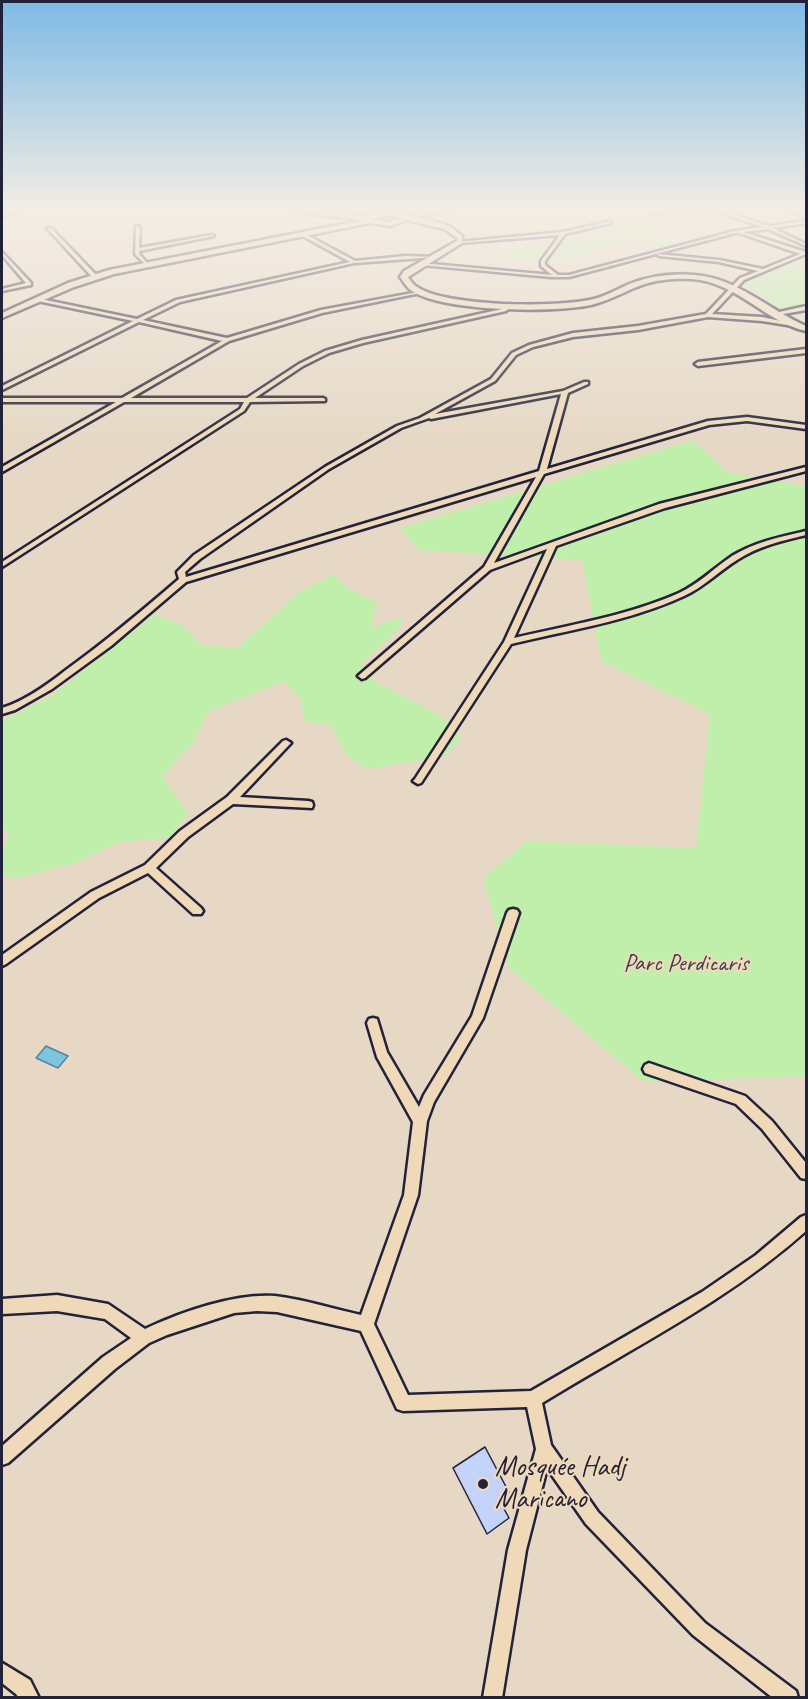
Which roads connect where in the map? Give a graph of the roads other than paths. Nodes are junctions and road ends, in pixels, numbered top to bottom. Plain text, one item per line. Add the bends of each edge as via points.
1 (61, 290) edge
2 (225, 290) edge
3 (415, 290) edge
4 (625, 290) edge
5 (729, 290) edge
6 (735, 290) edge
7 (418, 293) junction
8 (39, 299) junction
9 (509, 306) junction
10 (807, 308) edge
11 (777, 313) junction
12 (708, 315) junction
13 (2, 316) edge
14 (136, 321) junction
15 (804, 327) edge
16 (226, 340) junction
17 (807, 351) edge
18 (698, 364) dead end
19 (586, 383) dead end
20 (2, 388) edge
21 (565, 392) junction
22 (2, 400) edge
23 (323, 400) dead end
24 (121, 401) junction
25 (248, 401) junction
26 (422, 419) junction
27 (807, 428) edge
28 (807, 469) edge
29 (2, 470) edge
30 (543, 471) junction
31 (807, 533) edge
32 (554, 545) junction
33 (2, 565) edge
34 (487, 568) junction
35 (183, 580) junction
36 (508, 642) junction
37 (362, 676) dead end
38 (2, 711) edge
39 (286, 743) dead end
40 (418, 781) dead end
41 (231, 800) junction
42 (308, 805) dead end
43 (149, 868) junction
44 (196, 911) dead end
45 (513, 913) dead end
46 (2, 961) edge
47 (373, 1023) dead end
48 (650, 1069) dead end
49 (420, 1121) junction
50 (807, 1173) edge
51 (807, 1222) edge
52 (2, 1306) edge
53 (366, 1324) junction
54 (144, 1338) junction
55 (533, 1398) junction
56 (544, 1449) junction
57 (2, 1457) edge
58 (2, 1672) edge
59 (30, 1698) edge
60 (492, 1698) edge
61 (789, 1698) edge

1 - 8 street
2 - 14 street via 166,306
3 - 7 street
4 - 9 street via 587,303
5 - 12 street
6 - 11 street
7 - 9 street
7 - 16 street via 321,312
8 - 13 street
8 - 14 street
9 - 25 street via 327,352
10 - 11 street
11 - 15 street
12 - 15 street
12 - 26 street via 573,335 531,346 510,358 493,380
14 - 16 street
14 - 20 street
16 - 24 street
17 - 18 street
19 - 21 street
21 - 26 street
21 - 30 street
22 - 24 street
23 - 25 street
24 - 25 street
24 - 29 street
25 - 33 street via 242,410
26 - 35 street via 399,427 327,468 197,556 181,572
27 - 30 street via 747,419 708,423
28 - 32 street via 662,506
30 - 34 street
30 - 35 street
31 - 36 street via 747,551 700,585 679,595
32 - 34 street
32 - 36 street
34 - 37 street
35 - 38 street via 108,644
36 - 40 street
39 - 41 street
41 - 42 street
41 - 43 street via 184,834
43 - 44 street
43 - 46 street via 94,895
45 - 49 street via 477,1017
47 - 49 street via 381,1053
48 - 50 street via 740,1100
49 - 53 street via 411,1195
51 - 55 street via 760,1261 678,1315
52 - 54 street via 57,1303 108,1312
53 - 54 street via 277,1304 234,1305
53 - 55 street via 403,1403
54 - 57 street via 109,1363
55 - 56 street
56 - 60 street via 517,1550
56 - 61 street via 592,1518 661,1592 699,1629
58 - 59 street

